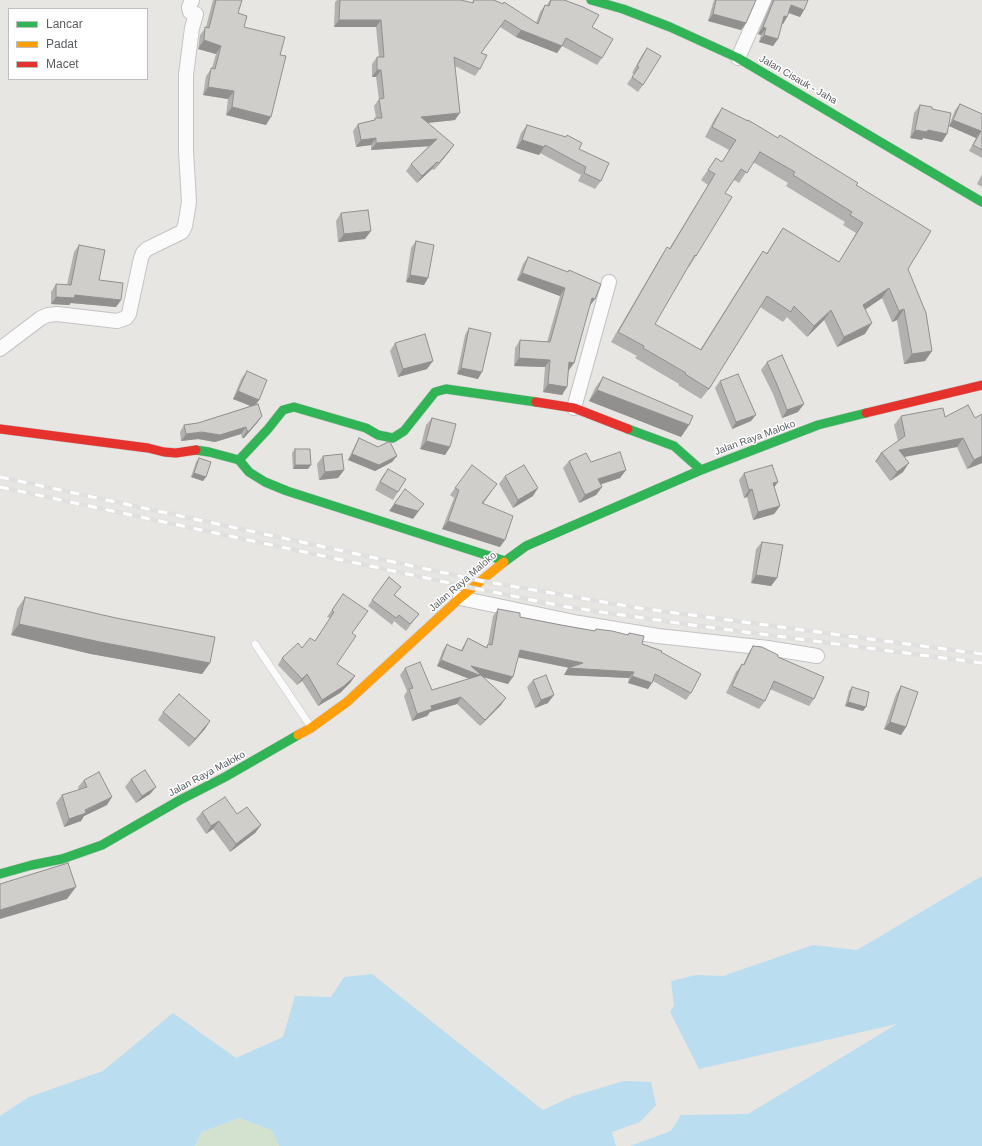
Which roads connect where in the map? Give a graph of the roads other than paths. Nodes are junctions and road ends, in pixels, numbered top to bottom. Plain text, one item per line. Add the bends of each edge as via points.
1 (192, 0) edge
2 (591, 0) edge
3 (764, 0) edge
4 (738, 58) junction
5 (982, 202) edge
6 (609, 282) dead end
7 (0, 349) edge
8 (982, 386) edge
9 (574, 408) junction
10 (0, 429) edge
11 (239, 460) junction
12 (700, 470) junction
13 (505, 560) junction
14 (460, 598) junction
15 (255, 644) dead end
16 (817, 656) dead end
17 (311, 728) junction
18 (0, 874) edge

1 - 7 street via 190,12 196,14 186,75 189,202 182,232 143,253 126,318 117,321 48,315
2 - 4 street, Jalan Cisauk - Jaha via 670,27
3 - 4 street
4 - 5 street, Jalan Cisauk - Jaha
6 - 9 street
8 - 12 street, Jalan Raya Maloko via 818,426
9 - 11 street via 446,390 435,392 404,431 392,438 294,407 283,410
9 - 12 street via 674,446
10 - 11 street via 164,452 196,450
11 - 13 street via 249,472 287,491
12 - 13 street, Jalan Raya Maloko via 554,532
13 - 14 street, Jalan Raya Maloko
14 - 16 street via 579,623 658,636
14 - 17 street, Jalan Raya Maloko via 347,702
15 - 17 lane
17 - 18 street, Jalan Raya Maloko via 102,845 62,859

